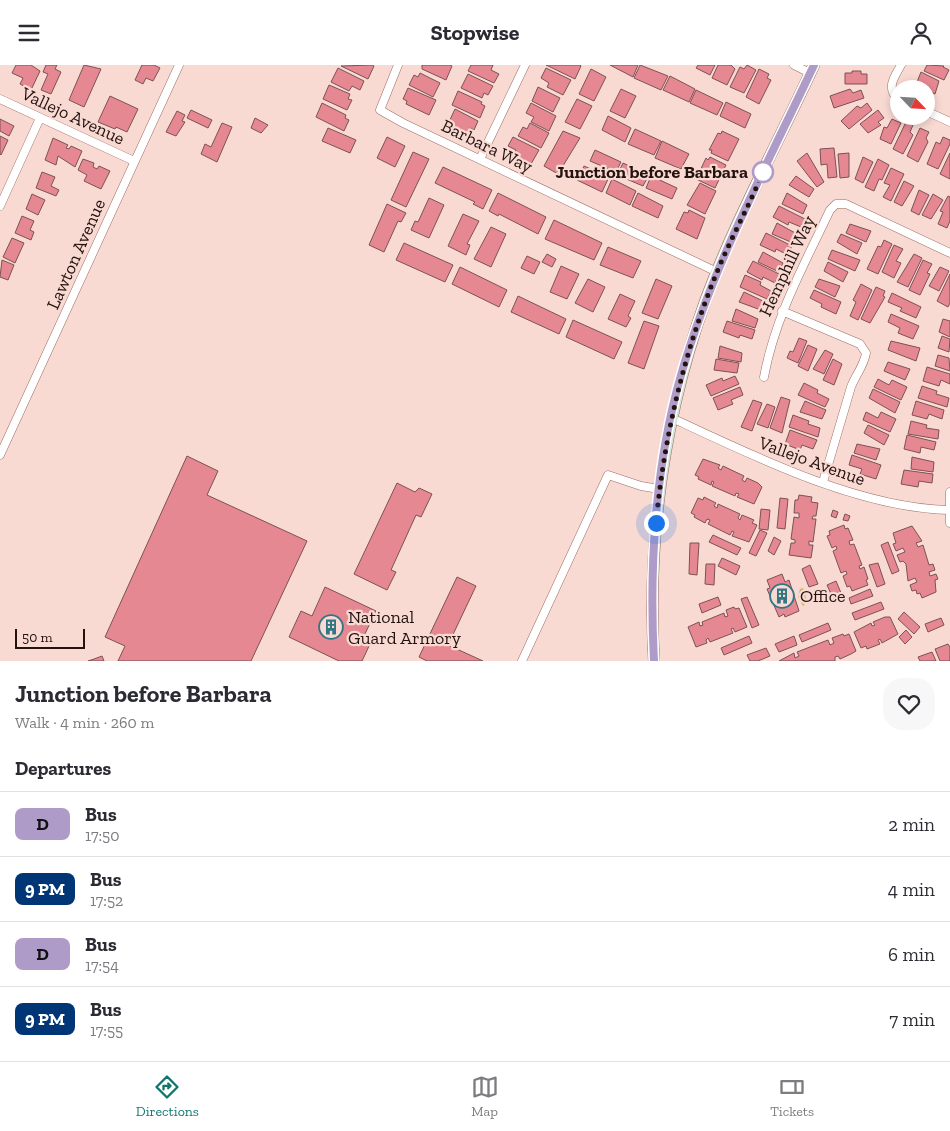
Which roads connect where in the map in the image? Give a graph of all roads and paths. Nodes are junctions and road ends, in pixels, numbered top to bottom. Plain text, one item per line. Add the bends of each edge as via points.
1 (179, 65) edge
2 (398, 65) edge
3 (525, 65) edge
4 (794, 65) edge
5 (901, 65) edge
6 (812, 69) edge
7 (892, 80) edge
8 (0, 99) edge
9 (935, 115) edge
10 (40, 118) junction
11 (950, 122) edge
12 (480, 159) junction
13 (134, 161) junction
14 (0, 206) edge
15 (950, 253) edge
16 (717, 272) junction
17 (782, 311) junction
18 (764, 377) dead end
19 (672, 418) junction
20 (0, 455) edge
21 (823, 482) junction
22 (659, 489) junction
23 (950, 492) edge
24 (949, 510) junction
25 (950, 523) edge
26 (522, 661) edge
27 (654, 661) edge

1 - 13 street, Lawton Avenue
2 - 12 street, Barbara Way via 380,109
3 - 12 street
4 - 6 street
5 - 7 street
6 - 16 main road
8 - 10 street, Vallejo Avenue
9 - 11 street
10 - 13 street, Vallejo Avenue
10 - 14 street
12 - 16 street, Barbara Way
13 - 20 street, Lawton Avenue
15 - 17 street, Hemphill Way via 846,203 836,204 830,209
16 - 19 main road via 680,377
17 - 18 street, Hemphill Way via 770,345
17 - 21 street via 860,344 866,353 864,364 851,387
19 - 21 street, Vallejo Avenue via 756,457
19 - 22 main road
21 - 24 street, Vallejo Avenue via 892,504
22 - 26 street via 608,475
22 - 27 main road via 653,556
23 - 24 street
24 - 25 street

